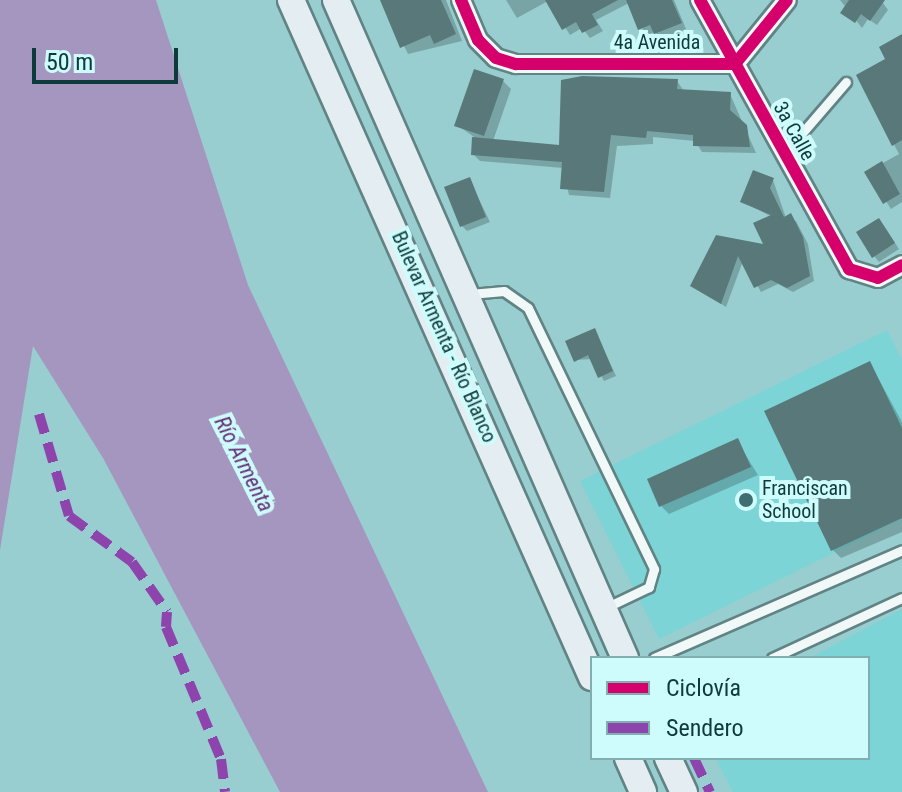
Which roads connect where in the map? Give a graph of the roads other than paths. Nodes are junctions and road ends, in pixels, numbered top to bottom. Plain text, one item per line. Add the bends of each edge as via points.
1 (291, 0) edge
2 (336, 0) edge
3 (461, 0) edge
4 (700, 0) edge
5 (787, 0) edge
6 (735, 64) junction
7 (846, 82) dead end
8 (784, 154) junction
9 (902, 265) edge
10 (466, 296) junction
11 (514, 492) junction
12 (902, 550) edge
13 (902, 598) edge
14 (604, 608) junction
15 (624, 656) edge
16 (659, 656) edge
17 (776, 656) edge
18 (590, 672) edge
19 (629, 760) edge
20 (669, 760) edge
21 (643, 792) edge
22 (684, 792) edge

1 - 11 main road, Bulevar Armenta - Río Blanco
2 - 10 main road, Bulevar Armenta - Río Blanco
3 - 6 street, 4a Avenida via 478,40 496,58
4 - 6 street, 3a Calle
5 - 6 street
6 - 8 street, 3a Calle
7 - 8 lane
8 - 9 street, 3a Calle via 849,269 878,278
10 - 14 main road, Bulevar Armenta - Río Blanco
10 - 14 lane via 504,291 528,308 655,578
11 - 14 main road via 533,490 584,596
11 - 18 main road, Bulevar Armenta - Río Blanco
12 - 16 lane
13 - 17 lane
14 - 15 main road, Bulevar Armenta - Río Blanco
19 - 21 main road
20 - 22 main road

